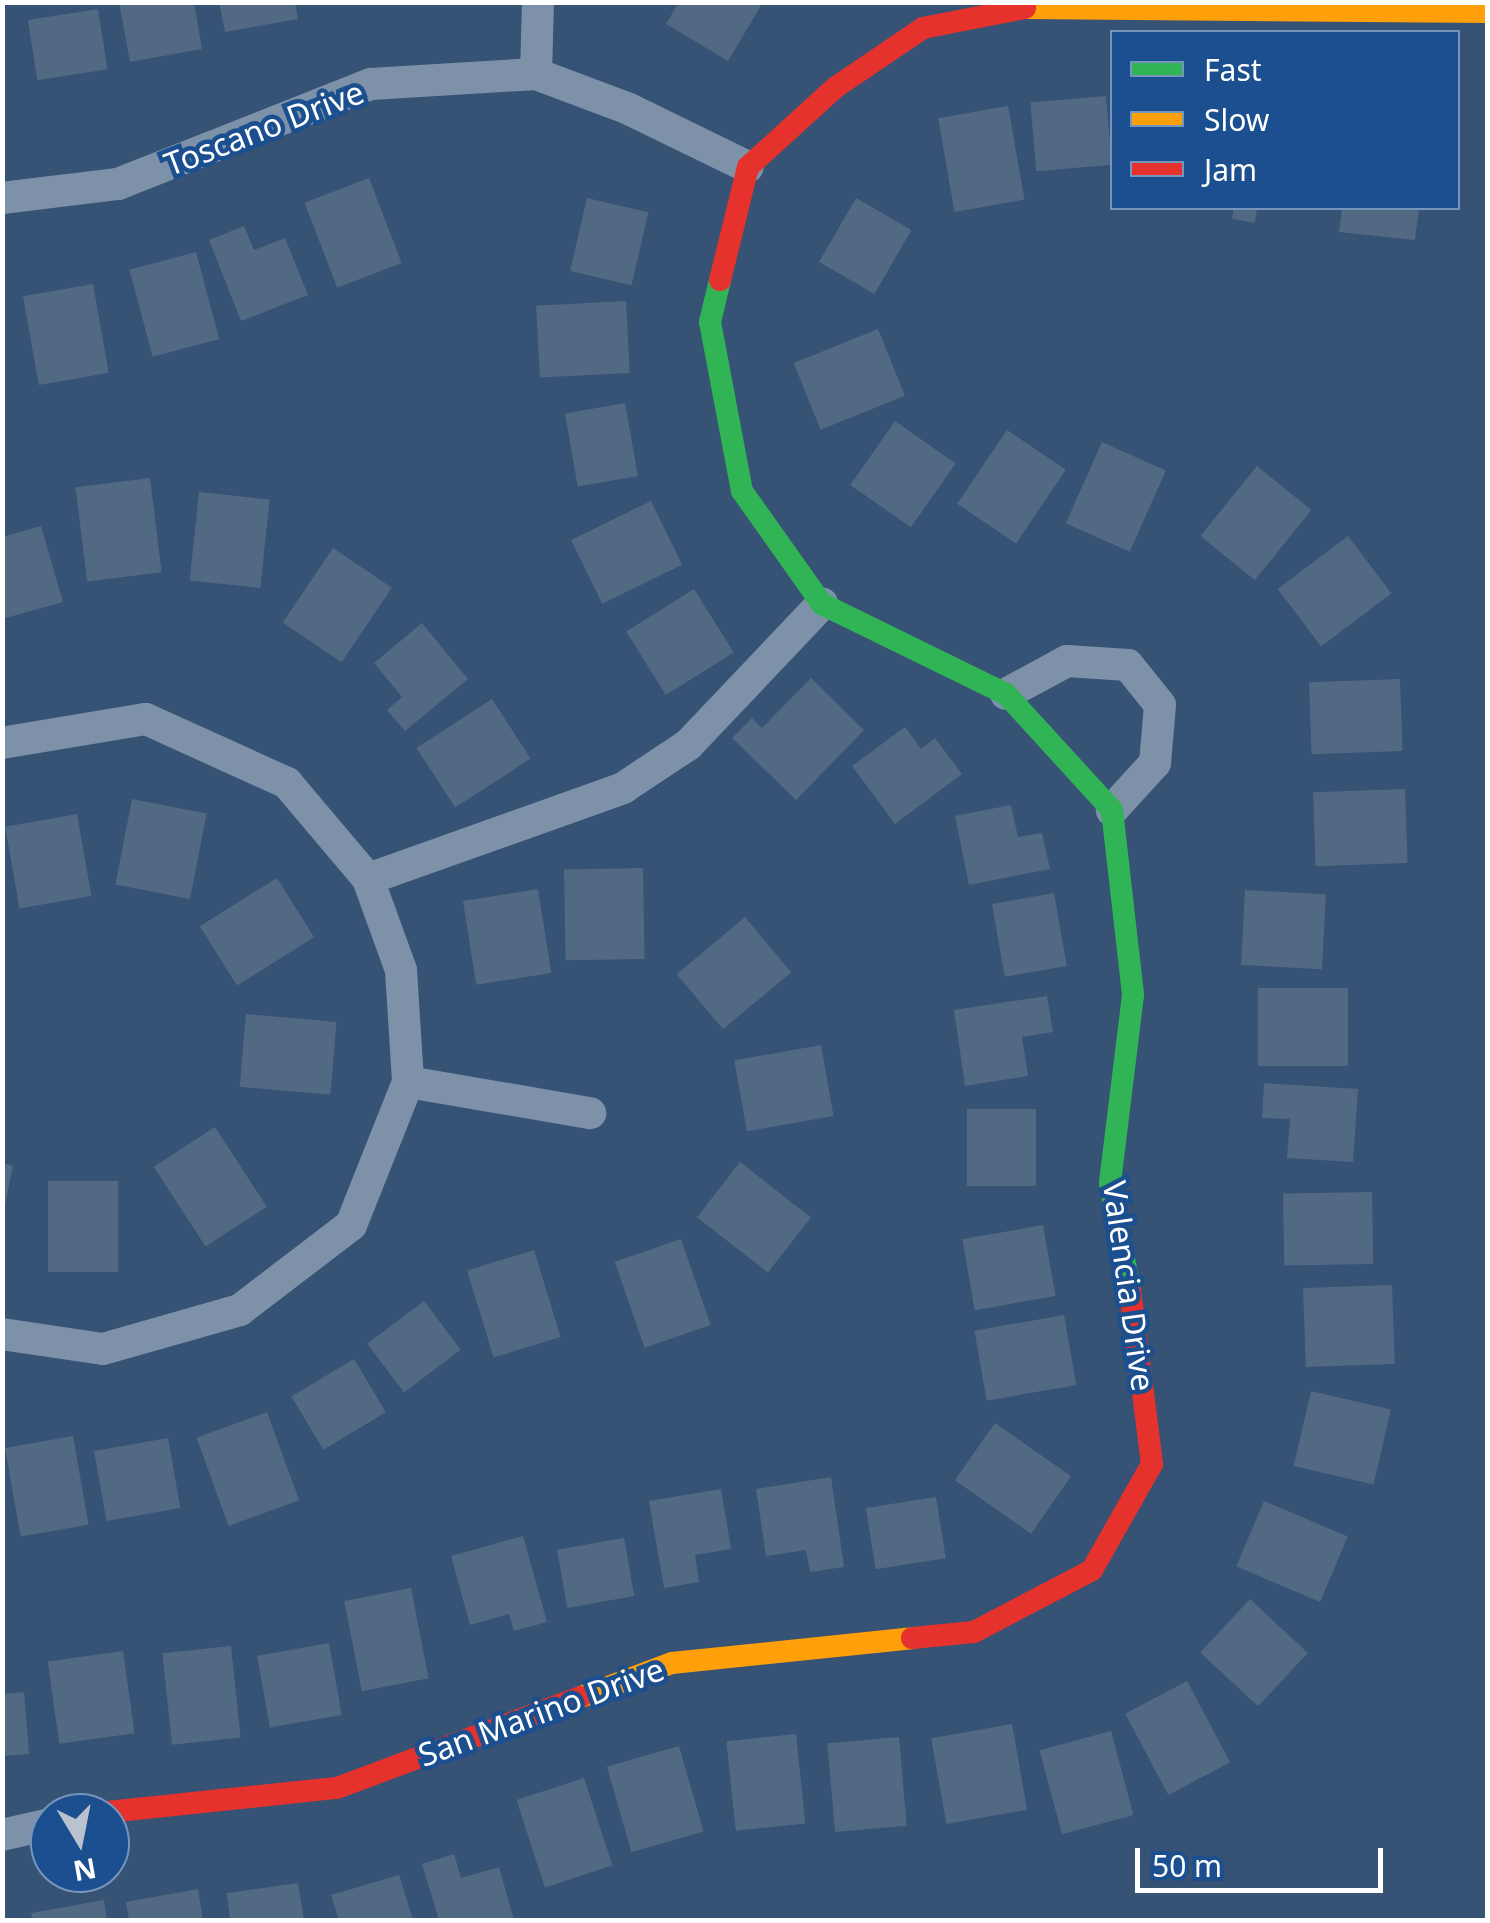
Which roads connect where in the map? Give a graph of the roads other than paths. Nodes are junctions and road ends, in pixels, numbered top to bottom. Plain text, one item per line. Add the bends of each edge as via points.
1 (538, 2) edge
2 (1488, 12) edge
3 (536, 74) junction
4 (748, 167) junction
5 (2, 198) edge
6 (822, 604) junction
7 (1006, 694) junction
8 (2, 742) edge
9 (1112, 810) junction
10 (368, 879) junction
11 (408, 1082) junction
12 (590, 1112) dead end
13 (2, 1334) edge
14 (1092, 1570) joint
15 (130, 1810) edge
16 (30, 1829) edge
17 (2, 1835) edge

1 - 3 street
2 - 4 street via 1036,6 923,28 836,87
3 - 4 street, Toscano Drive
3 - 5 street, Toscano Drive via 371,84 118,184
4 - 6 street via 710,322 742,491
6 - 7 street
6 - 10 street via 688,745 623,788
7 - 9 street
7 - 9 street via 1067,661 1128,665 1160,705 1155,763
8 - 10 street via 146,719 287,783
9 - 14 street, Valencia Drive via 1134,996 1110,1183 1142,1357 1152,1464
10 - 11 street via 401,970
11 - 12 street
11 - 13 street via 351,1225 240,1310 103,1349
14 - 15 street, San Marino Drive via 974,1632 672,1663 337,1788
16 - 17 street

